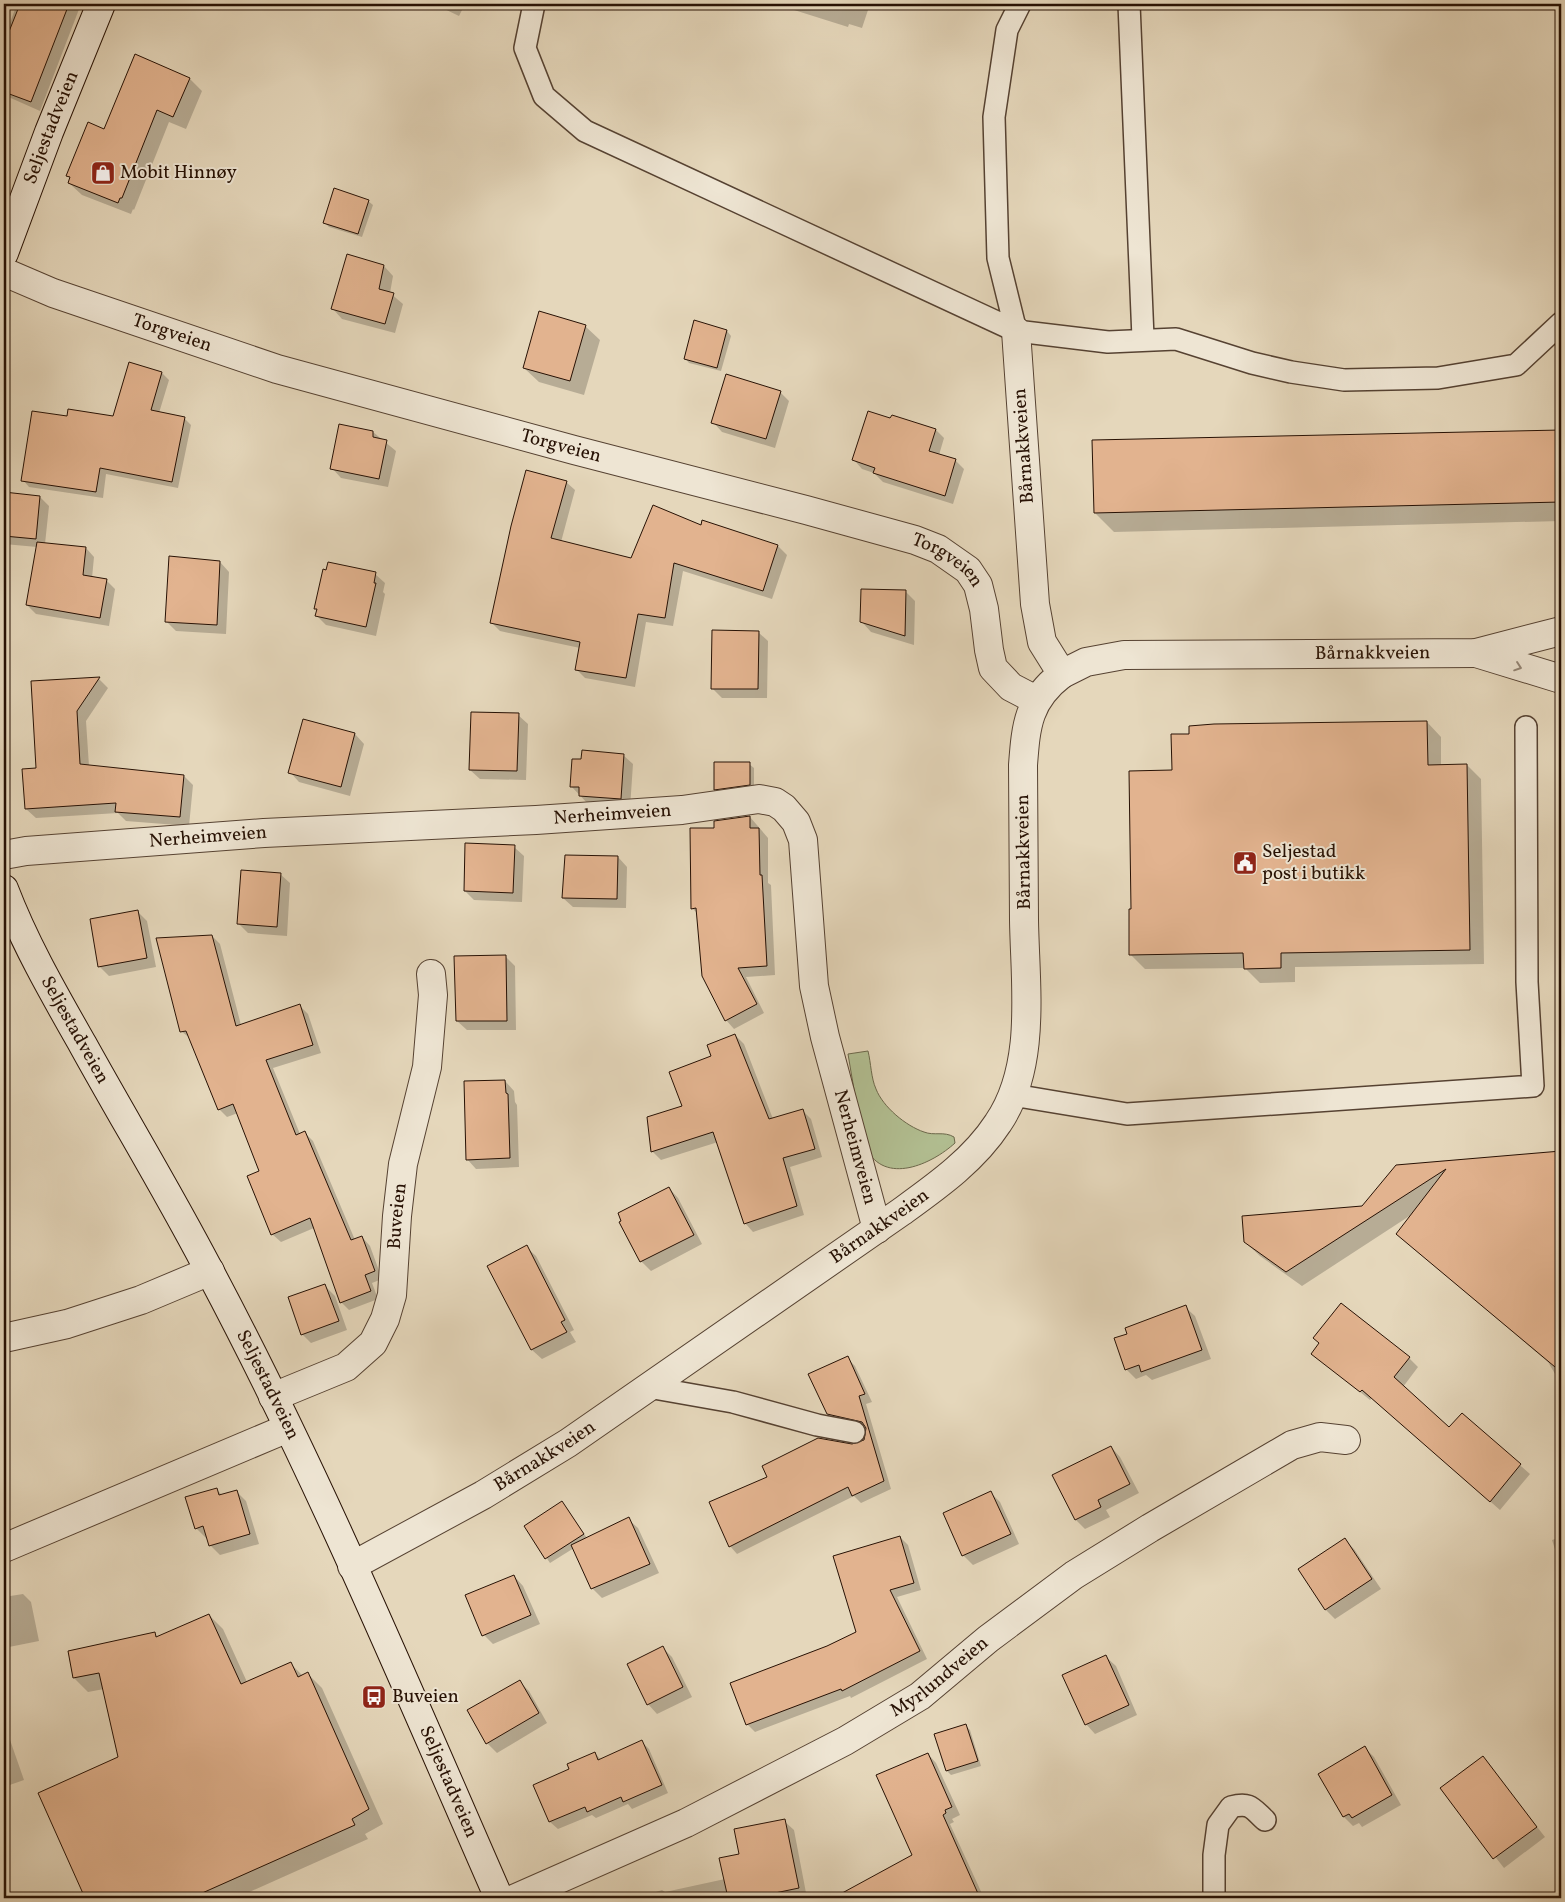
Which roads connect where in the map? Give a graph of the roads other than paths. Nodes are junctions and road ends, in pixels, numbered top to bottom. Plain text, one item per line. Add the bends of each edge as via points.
1 (101, 4) edge
2 (534, 4) edge
3 (1020, 4) edge
4 (1129, 4) edge
5 (10, 221) edge
6 (4, 253) edge
7 (4, 272) edge
8 (1561, 323) edge
9 (1016, 331) junction
10 (1143, 338) junction
11 (1561, 631) edge
12 (1476, 653) junction
13 (1062, 674) junction
14 (1561, 679) edge
15 (1036, 700) junction
16 (1526, 727) dead end
17 (4, 855) edge
18 (4, 889) edge
19 (431, 974) dead end
20 (1013, 1095) junction
21 (877, 1230) junction
22 (210, 1271) junction
23 (4, 1338) edge
24 (648, 1387) junction
25 (273, 1397) junction
26 (288, 1428) junction
27 (854, 1432) dead end
28 (1346, 1440) dead end
29 (4, 1548) edge
30 (352, 1566) junction
31 (1265, 1820) dead end
32 (499, 1898) edge
33 (516, 1898) edge
34 (1214, 1898) edge

1 - 5 street, Seljestadveien
2 - 9 lane via 525,48 544,96 585,131
3 - 9 lane via 1007,30 994,117 998,258
4 - 10 lane
5 - 6 street, Seljestadveien
7 - 15 street, Torgveien via 53,293 277,368 806,510 938,549 968,570 978,585 993,668 1011,687
8 - 10 lane via 1516,365 1438,378 1344,380 1252,363 1176,339
9 - 10 lane via 1108,342
9 - 13 street, Bårnakkveien via 1035,604 1042,642
11 - 12 street, Bårnakkveien
12 - 13 street, Bårnakkveien via 1124,655 1086,662
12 -> 14 street, Bårnakkveien
13 - 15 street, Bårnakkveien via 1046,686
15 - 20 street, Bårnakkveien via 1026,728 1023,765 1025,1017 1022,1064
16 - 20 lane via 1527,982 1533,1086 1127,1114
17 - 21 street, Nerheimveien via 264,833 672,810 746,799 775,802 796,822 803,840 814,986
18 - 22 street, Seljestadveien via 43,976
19 - 25 street, Buveien via 433,995 428,1067 403,1164 392,1295 385,1319 373,1343 346,1367
20 - 21 street, Bårnakkveien via 981,1146 951,1175
21 - 24 street, Bårnakkveien
22 - 23 street via 141,1300 66,1324
22 - 25 street, Seljestadveien
24 - 27 lane via 733,1402
24 - 30 street, Bårnakkveien via 568,1443 483,1495
25 - 26 street, Seljestadveien
26 - 29 street
26 - 30 street, Seljestadveien
28 - 33 street, Myrlundveien via 1320,1437 1292,1445 1074,1575 988,1639 920,1696 845,1741 686,1822
30 - 32 street, Seljestadveien
31 - 34 lane via 1244,1804 1231,1807 1218,1825

